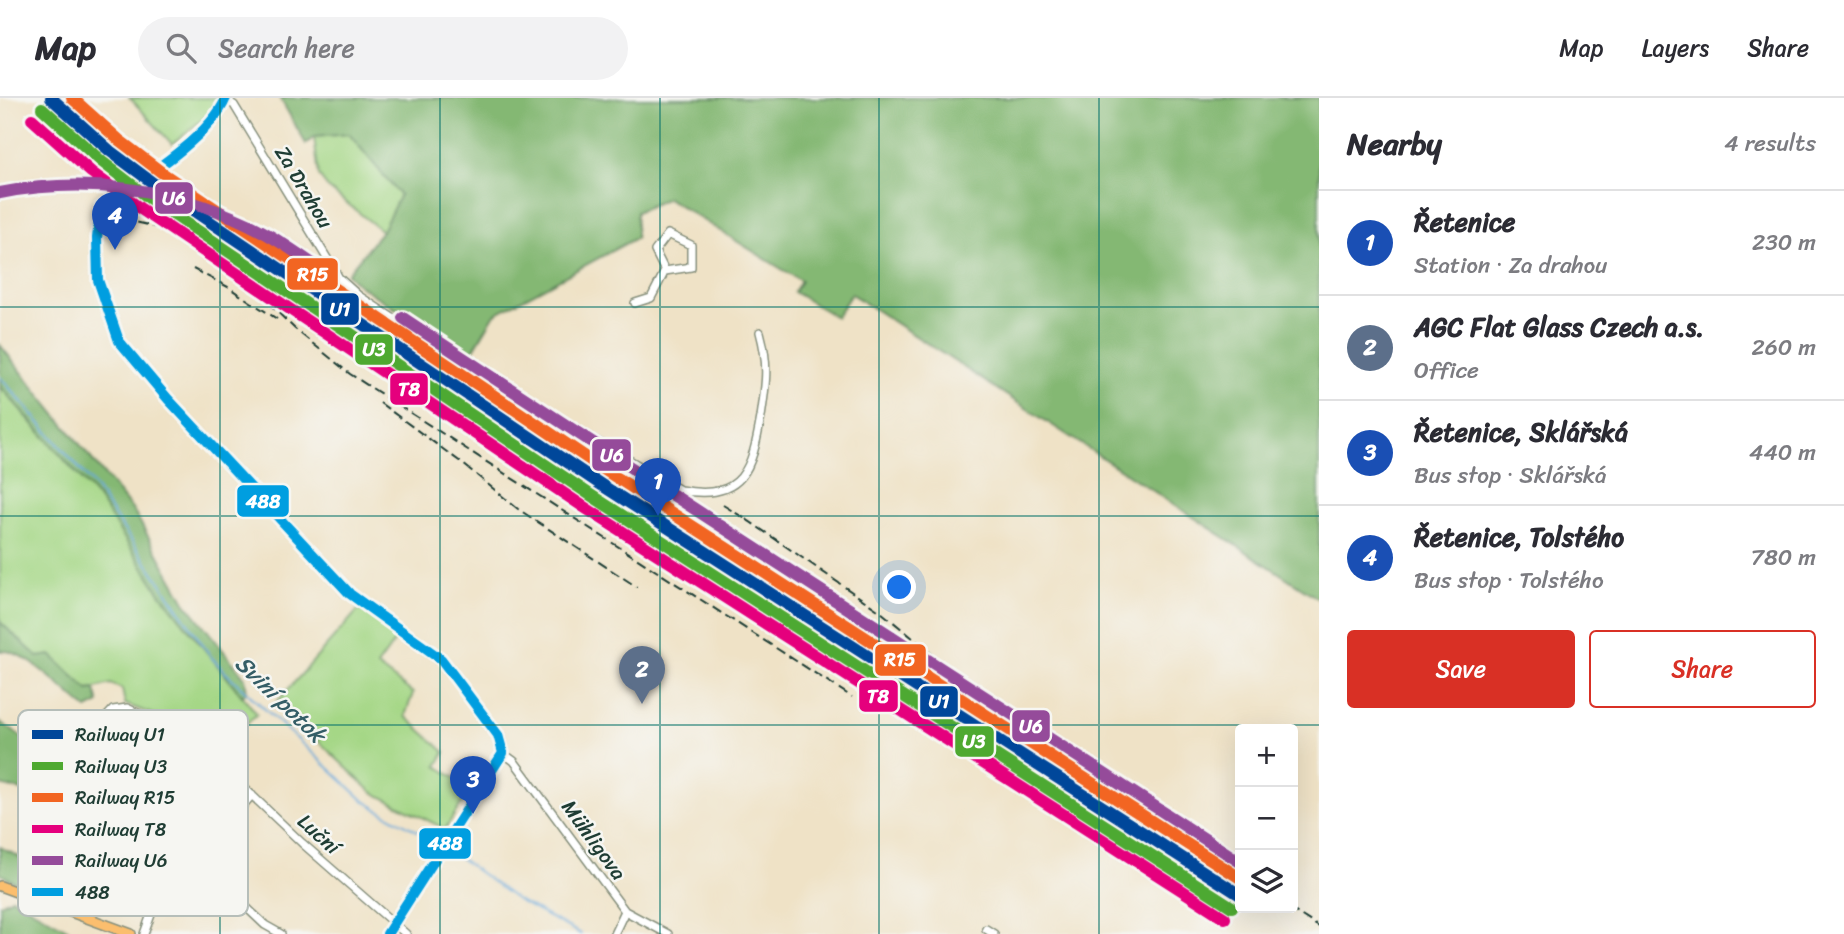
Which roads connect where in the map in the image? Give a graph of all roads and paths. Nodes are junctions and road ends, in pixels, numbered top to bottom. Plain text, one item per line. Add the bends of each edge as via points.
1 (227, 100) edge
2 (666, 271) junction
3 (635, 303) dead end
4 (760, 332) dead end
5 (114, 710) edge
6 (131, 710) edge
7 (503, 753) junction
8 (248, 791) edge
9 (252, 795) junction
10 (248, 800) edge
11 (0, 886) edge
12 (18, 893) edge
13 (248, 909) edge
14 (625, 911) junction
15 (82, 916) edge
16 (150, 916) edge
17 (393, 923) junction
18 (986, 929) dead end
19 (131, 934) edge
20 (144, 934) edge
21 (281, 934) edge
22 (387, 934) edge
23 (406, 934) edge
24 (614, 934) edge
25 (668, 934) edge
26 (993, 934) edge

1 - 4 street, Za Drahou via 345,284 458,359 680,490 726,488 751,465 768,361
1 - 7 street, Mühligova via 219,115 160,166 101,207 98,280 119,341 351,594 441,659 498,735
2 - 2 street via 691,267 691,245 668,234 655,251
2 - 3 street via 651,298
5 - 6 street, Luční
7 - 14 street, Mühligova via 514,761
7 - 17 street
8 - 9 street, Luční
9 - 10 street
9 - 17 street, Luční
11 - 12 main road
13 - 21 street
14 - 24 street
14 - 25 street, Mühligova
15 - 19 main road
16 - 20 street
17 - 22 street
17 - 23 street, Luční
18 - 26 street

